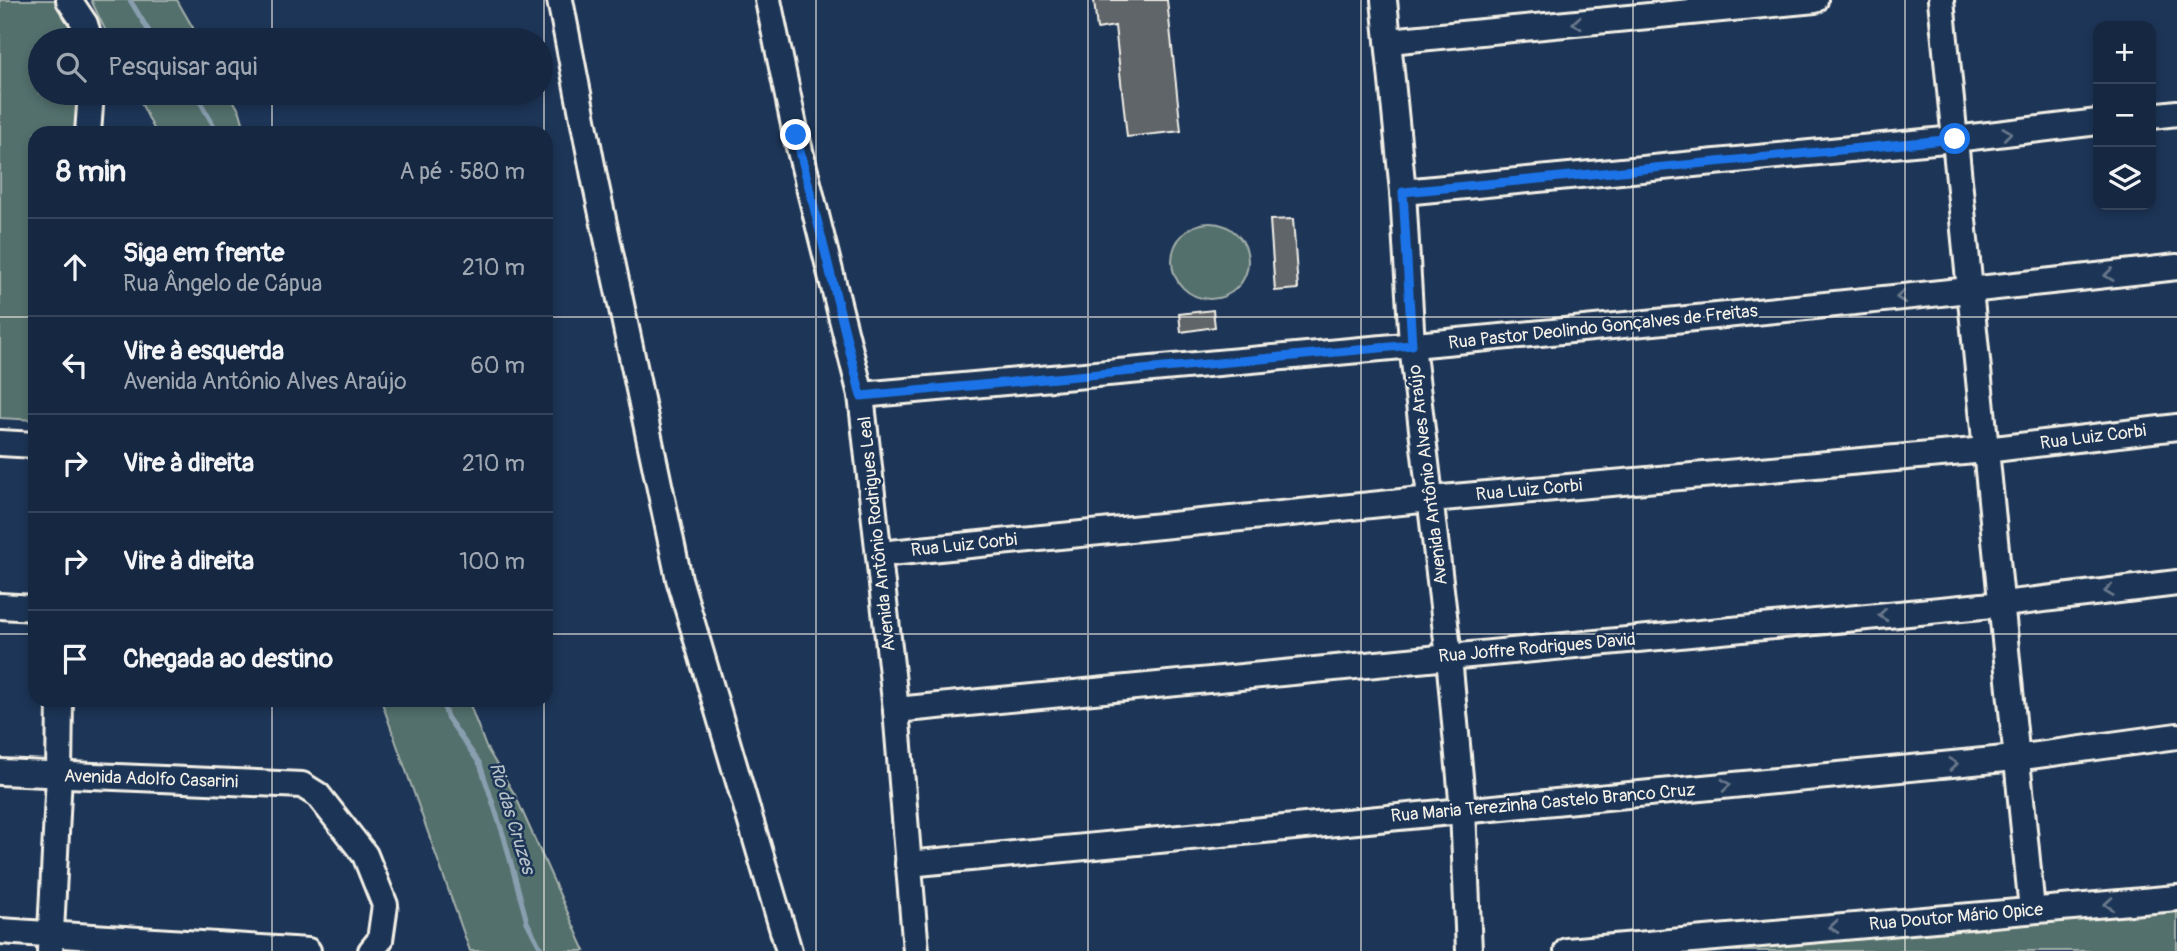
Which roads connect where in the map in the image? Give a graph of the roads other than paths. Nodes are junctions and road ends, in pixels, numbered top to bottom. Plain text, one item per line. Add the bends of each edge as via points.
1 (69, 0) edge
2 (561, 0) edge
3 (768, 0) edge
4 (1384, 0) edge
5 (1815, 0) edge
6 (1941, 0) edge
7 (86, 28) edge
8 (1389, 41) junction
9 (90, 105) edge
10 (2177, 113) edge
11 (2156, 115) edge
12 (2093, 123) edge
13 (89, 126) edge
14 (1955, 139) junction
15 (1403, 192) junction
16 (2177, 267) edge
17 (1969, 291) junction
18 (1412, 345) junction
19 (861, 396) junction
20 (2177, 427) edge
21 (0, 443) edge
22 (28, 445) edge
23 (1986, 450) junction
24 (1431, 499) junction
25 (880, 554) junction
26 (2177, 583) edge
27 (2003, 604) junction
28 (0, 606) edge
29 (28, 608) edge
30 (1449, 657) junction
31 (60, 707) edge
32 (896, 710) junction
33 (2177, 736) edge
34 (2015, 758) junction
35 (0, 772) edge
36 (59, 775) junction
37 (1463, 810) junction
38 (908, 864) junction
39 (2177, 898) edge
40 (2032, 910) junction
41 (0, 931) edge
42 (50, 943) edge
43 (308, 951) edge
44 (371, 951) edge
45 (789, 951) edge
46 (916, 951) edge
47 (1469, 951) edge
48 (1567, 951) edge

1 - 7 street
2 - 45 street via 679,579
3 - 19 street, Avenida Antônio Rodrigues Leal via 796,135
4 - 8 street, Avenida Antônio Alves Araújo
5 -> 8 street
6 - 14 street
8 - 15 street, Avenida Antônio Alves Araújo
9 - 13 street
10 - 11 street
14 -> 12 street
14 - 15 street
14 - 17 street
15 - 18 street, Avenida Antônio Alves Araújo
16 -> 17 street, Rua Pastor Deolindo Gonçalves de Freitas
17 -> 18 street, Rua Pastor Deolindo Gonçalves de Freitas
17 - 23 street
18 - 19 street, Rua Pastor Deolindo Gonçalves de Freitas
18 - 24 street, Avenida Antônio Alves Araújo
19 - 25 street, Avenida Antônio Rodrigues Leal
20 - 23 street, Rua Luiz Corbi
21 - 22 street
23 - 24 street, Rua Luiz Corbi
23 - 27 street
24 - 25 street, Rua Luiz Corbi
24 - 30 street, Avenida Antônio Alves Araújo
25 - 32 street, Avenida Antônio Rodrigues Leal
26 -> 27 street, Rua Joffre Rodrigues David
27 -> 30 street, Rua Joffre Rodrigues David
27 - 34 street
28 - 29 street
30 - 32 street, Rua Joffre Rodrigues David
30 - 37 street, Avenida Antônio Alves Araújo
31 - 36 street
32 - 38 street, Avenida Antônio Rodrigues Leal
33 - 34 street, Rua Maria Terezinha Castelo Branco Cruz
37 -> 34 street, Rua Maria Terezinha Castelo Branco Cruz
34 - 40 street
35 - 36 street, Avenida Adolfo Casarini
36 - 42 street
36 - 44 street, Avenida Adolfo Casarini via 302,785 318,795 365,855 385,905 380,940
37 - 38 street, Rua Maria Terezinha Castelo Branco Cruz
37 - 47 street, Avenida Antônio Alves Araújo
38 - 46 street, Avenida Antônio Rodrigues Leal
39 -> 40 street, Rua Doutor Mário Opice
40 -> 48 street, Rua Doutor Mário Opice
41 - 42 street
42 - 43 street

